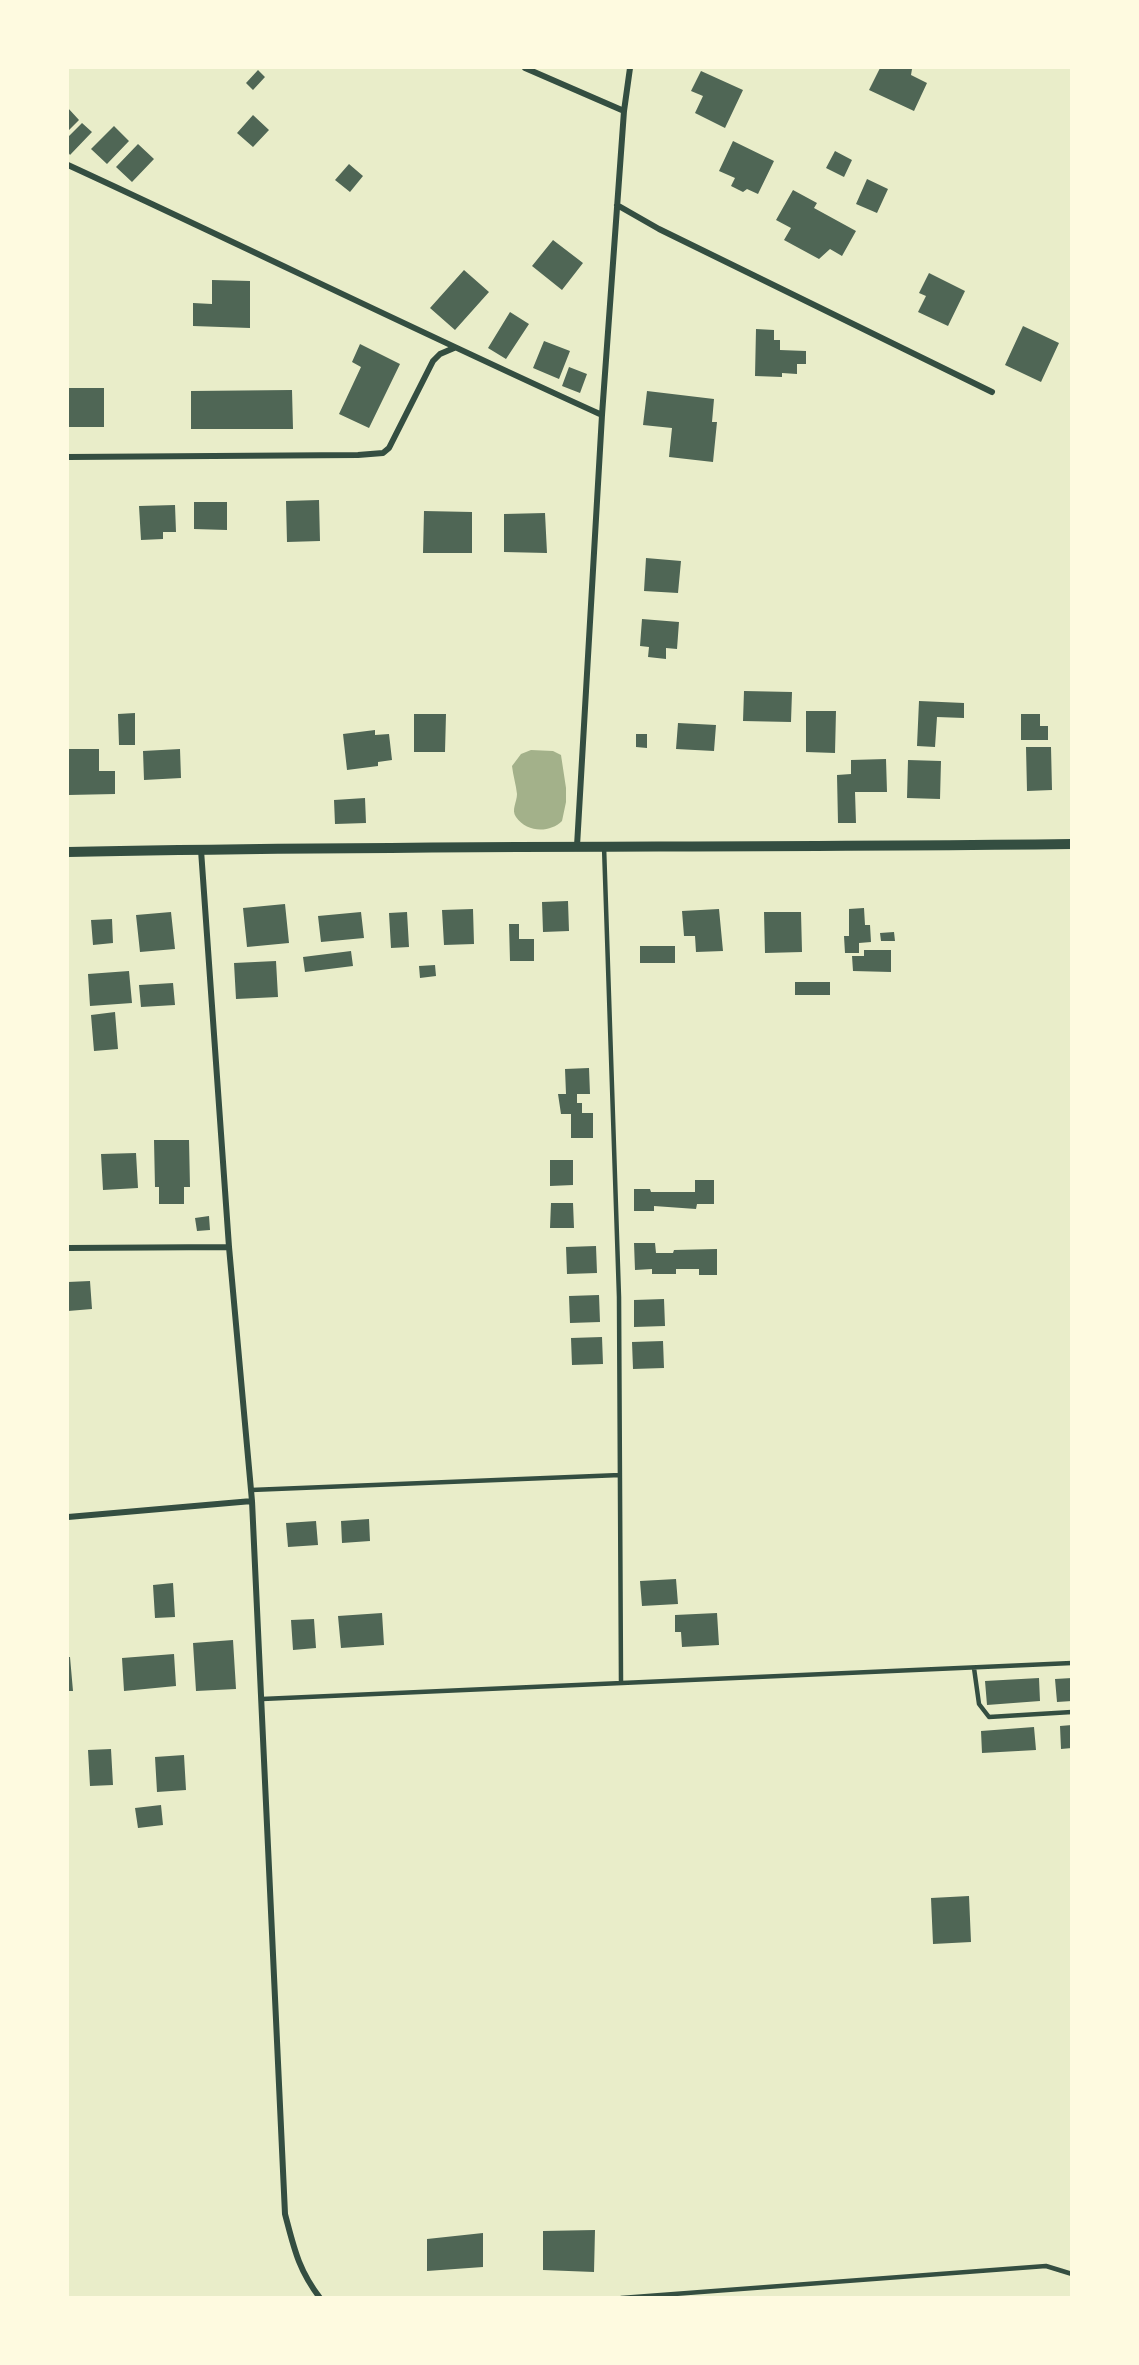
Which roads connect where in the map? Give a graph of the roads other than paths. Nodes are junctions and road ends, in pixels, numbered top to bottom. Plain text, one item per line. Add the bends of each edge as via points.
1 (525, 68) edge
2 (630, 68) edge
3 (624, 111) junction
4 (68, 165) edge
5 (617, 205) junction
6 (454, 348) junction
7 (993, 392) dead end
8 (602, 415) junction
9 (68, 457) edge
10 (1071, 844) edge
11 (577, 846) junction
12 (603, 846) junction
13 (201, 849) junction
14 (68, 852) edge
15 (229, 1247) junction
16 (68, 1248) edge
17 (620, 1475) junction
18 (251, 1490) junction
19 (252, 1501) junction
20 (68, 1517) edge
21 (1071, 1663) edge
22 (974, 1668) junction
23 (621, 1683) junction
24 (262, 1699) junction
25 (1071, 1712) edge
26 (1071, 2274) edge
27 (320, 2298) edge
28 (621, 2298) edge

1 - 3 street
2 - 3 street
3 - 5 street
4 - 6 street
5 - 7 street
5 - 8 street
6 - 8 street
6 - 9 street via 436,357 383,453
8 - 11 street
10 - 12 street
11 - 12 street
11 - 13 street
12 - 17 lane via 618,1285
13 - 14 street
13 - 15 street
15 - 16 street
15 - 18 street
17 - 18 lane
17 - 23 lane
18 - 19 street
19 - 20 street
19 - 24 street
21 - 22 lane
22 - 23 lane
22 - 25 lane via 979,1704 989,1716
23 - 24 lane
24 - 27 street via 285,2214 304,2277
26 - 28 lane via 1046,2266

